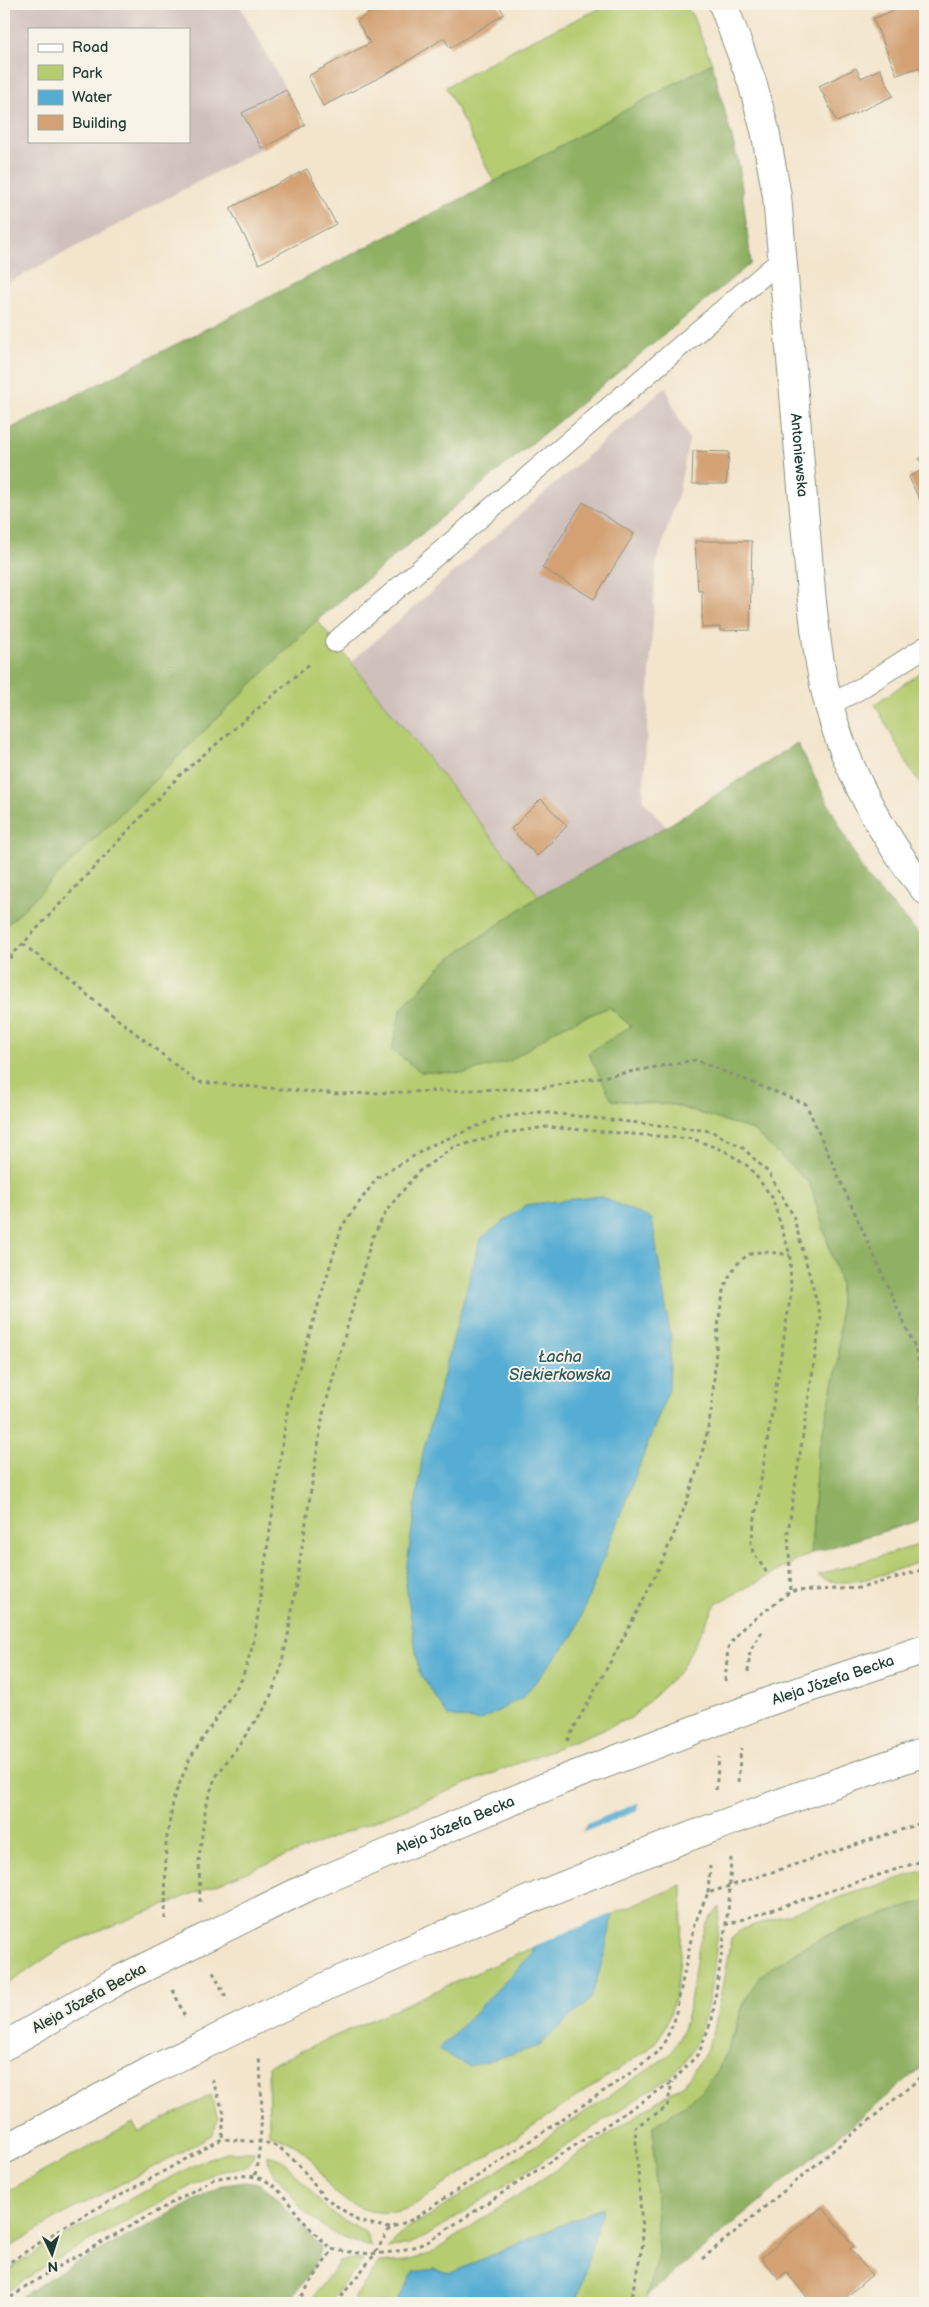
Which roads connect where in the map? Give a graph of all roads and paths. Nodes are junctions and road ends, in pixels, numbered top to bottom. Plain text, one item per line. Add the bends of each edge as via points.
1 (723, 4) edge
2 (781, 260) junction
3 (336, 642) joint
4 (925, 647) edge
5 (829, 705) junction
6 (925, 890) edge
7 (23, 944) junction
8 (4, 964) edge
9 (790, 1255) junction
10 (925, 1384) edge
11 (925, 1569) edge
12 (767, 1572) dead end
13 (791, 1591) junction
14 (744, 1627) dead end
15 (762, 1631) dead end
16 (925, 1649) edge
17 (747, 1679) dead end
18 (565, 1744) dead end
19 (741, 1747) dead end
20 (925, 1752) edge
21 (738, 1785) dead end
22 (925, 1822) edge
23 (732, 1852) dead end
24 (925, 1860) edge
25 (728, 1887) junction
26 (200, 1908) dead end
27 (165, 1921) dead end
28 (725, 1925) junction
29 (210, 1964) dead end
30 (173, 1983) dead end
31 (230, 2004) dead end
32 (186, 2019) dead end
33 (4, 2046) edge
34 (259, 2052) dead end
35 (210, 2074) dead end
36 (925, 2074) edge
37 (672, 2082) junction
38 (222, 2139) junction
39 (260, 2142) junction
40 (4, 2150) edge
41 (255, 2176) junction
42 (390, 2228) junction
43 (333, 2250) junction
44 (374, 2255) junction
45 (702, 2259) dead end
46 (4, 2266) edge
47 (4, 2302) edge
48 (297, 2303) edge
49 (336, 2303) edge
50 (630, 2303) edge

1 - 2 main road, Antoniewska via 752,82 765,130 777,196
2 - 3 lane
2 - 5 main road, Antoniewska via 811,592
3 - 7 path via 180,776
4 - 5 lane
5 - 6 main road, Antoniewska via 858,780 884,829
7 - 8 path
7 - 10 path via 197,1082 338,1094 541,1088 695,1060 806,1104 914,1345
9 - 12 path via 791,1293 751,1544
9 - 18 path via 759,1251 742,1258 730,1275 723,1296 711,1413 691,1489 654,1578
9 - 26 path via 772,1197 749,1168 725,1152 693,1139 546,1127 507,1132 454,1147 418,1172 387,1210 372,1238 323,1414 279,1674 267,1705 215,1778 206,1804 199,1858
11 - 13 path via 861,1588
13 - 14 path
13 - 27 path via 788,1532 821,1317 793,1215 768,1172 743,1148 711,1132 540,1112 497,1118 432,1145 377,1178 342,1226 288,1404 254,1641 242,1679 190,1758 174,1797 166,1842
15 - 17 path via 750,1651
16 - 33 main road, Aleja Józefa Becka, bridge via 770,1701 562,1780 314,1884 119,1980
19 - 21 path
20 - 40 main road, bridge via 801,1794 587,1875 359,1971 152,2070
22 - 25 path
23 - 25 path
24 - 28 path
25 - 28 path
25 - 42 path via 708,1893 699,1908 674,2022 661,2049 414,2220
28 - 37 path via 712,2019 699,2053
29 - 31 path
30 - 32 path
34 - 39 path via 263,2100
35 - 38 path via 224,2113
36 - 45 path
37 - 44 path via 426,2243
37 - 50 path via 667,2107 635,2127 643,2243
38 - 39 path
38 - 46 path via 65,2226
39 - 41 path
39 - 42 path via 278,2147 299,2165 323,2196 358,2221
41 - 43 path via 272,2183 303,2222
41 - 47 path via 238,2174 214,2179 47,2273
42 - 44 path
43 - 44 path
43 - 48 path
44 - 49 path

